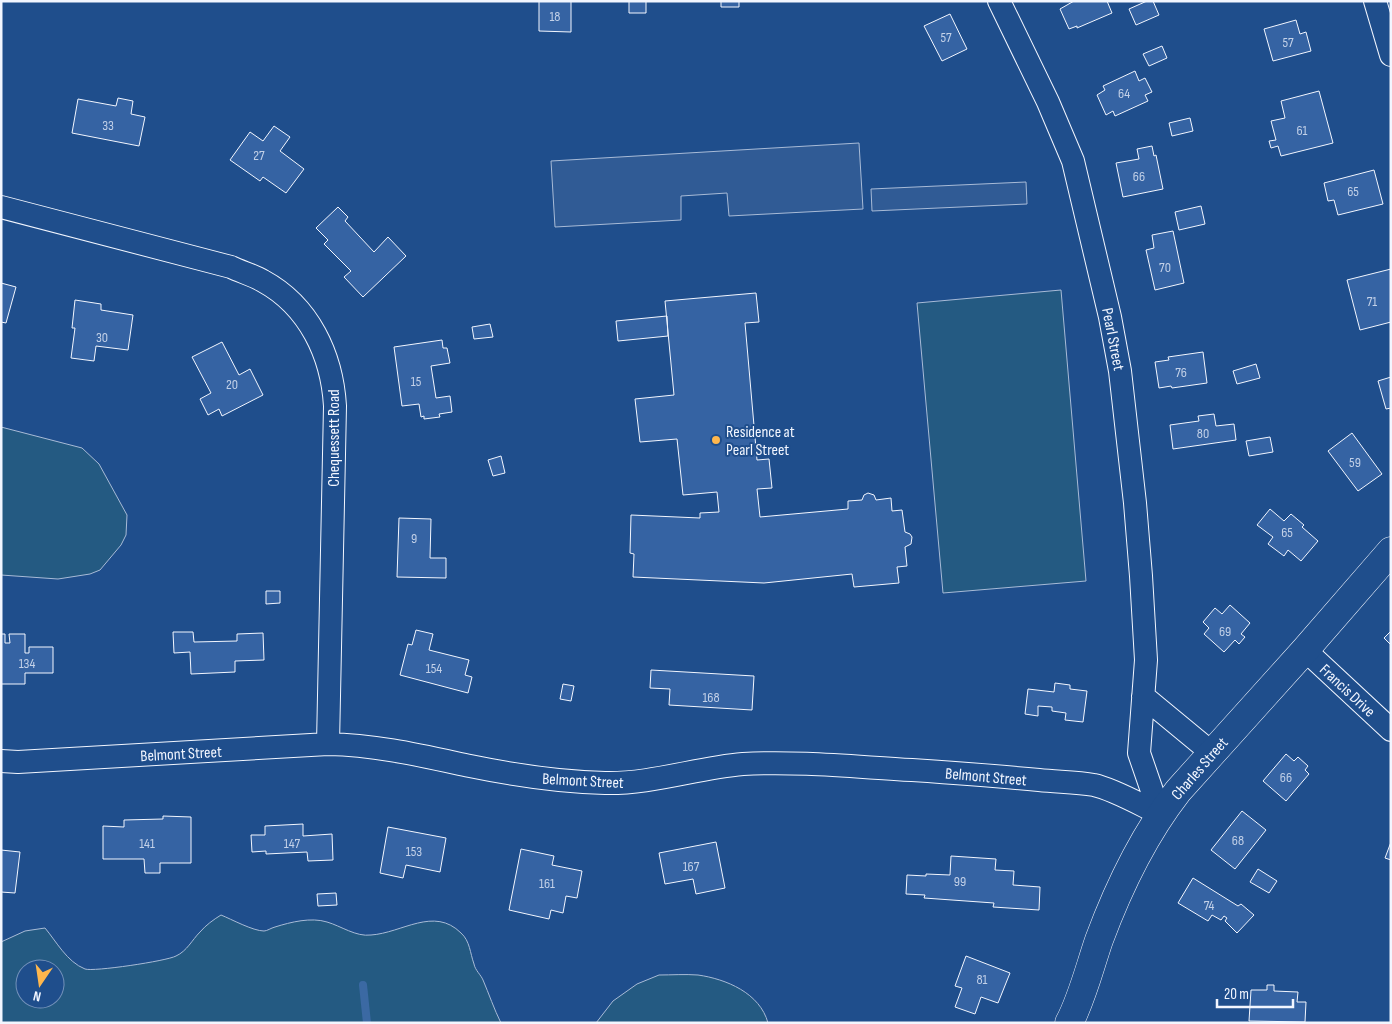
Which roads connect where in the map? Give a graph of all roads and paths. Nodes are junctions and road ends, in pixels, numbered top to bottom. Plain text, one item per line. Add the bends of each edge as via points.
1 (1000, 1) edge
2 (1375, 1) edge
3 (1391, 55) edge
4 (1, 207) edge
5 (1391, 551) edge
6 (1305, 650) junction
7 (1143, 696) junction
8 (1391, 730) edge
9 (328, 744) junction
10 (1212, 752) junction
11 (1, 761) edge
12 (1160, 814) junction
13 (1071, 1021) edge

1 - 7 street, Pearl Street via 1073,161 1110,317 1120,371 1135,503 1145,639
2 - 3 street
4 - 9 street, Chequessett Road via 231,267 262,280 282,294 313,328 331,371 335,406
5 - 6 street, Charles Street
6 - 8 street, Francis Drive
6 - 10 street, Charles Street
7 - 10 street
7 - 12 street, Pearl Street via 1139,753
9 - 11 street, Belmont Street
9 - 12 street, Belmont Street via 390,749 504,772 576,782 634,782 725,766 761,764 968,774 1095,786
10 - 12 street, Charles Street
12 - 13 street, Charles Street via 1116,897

